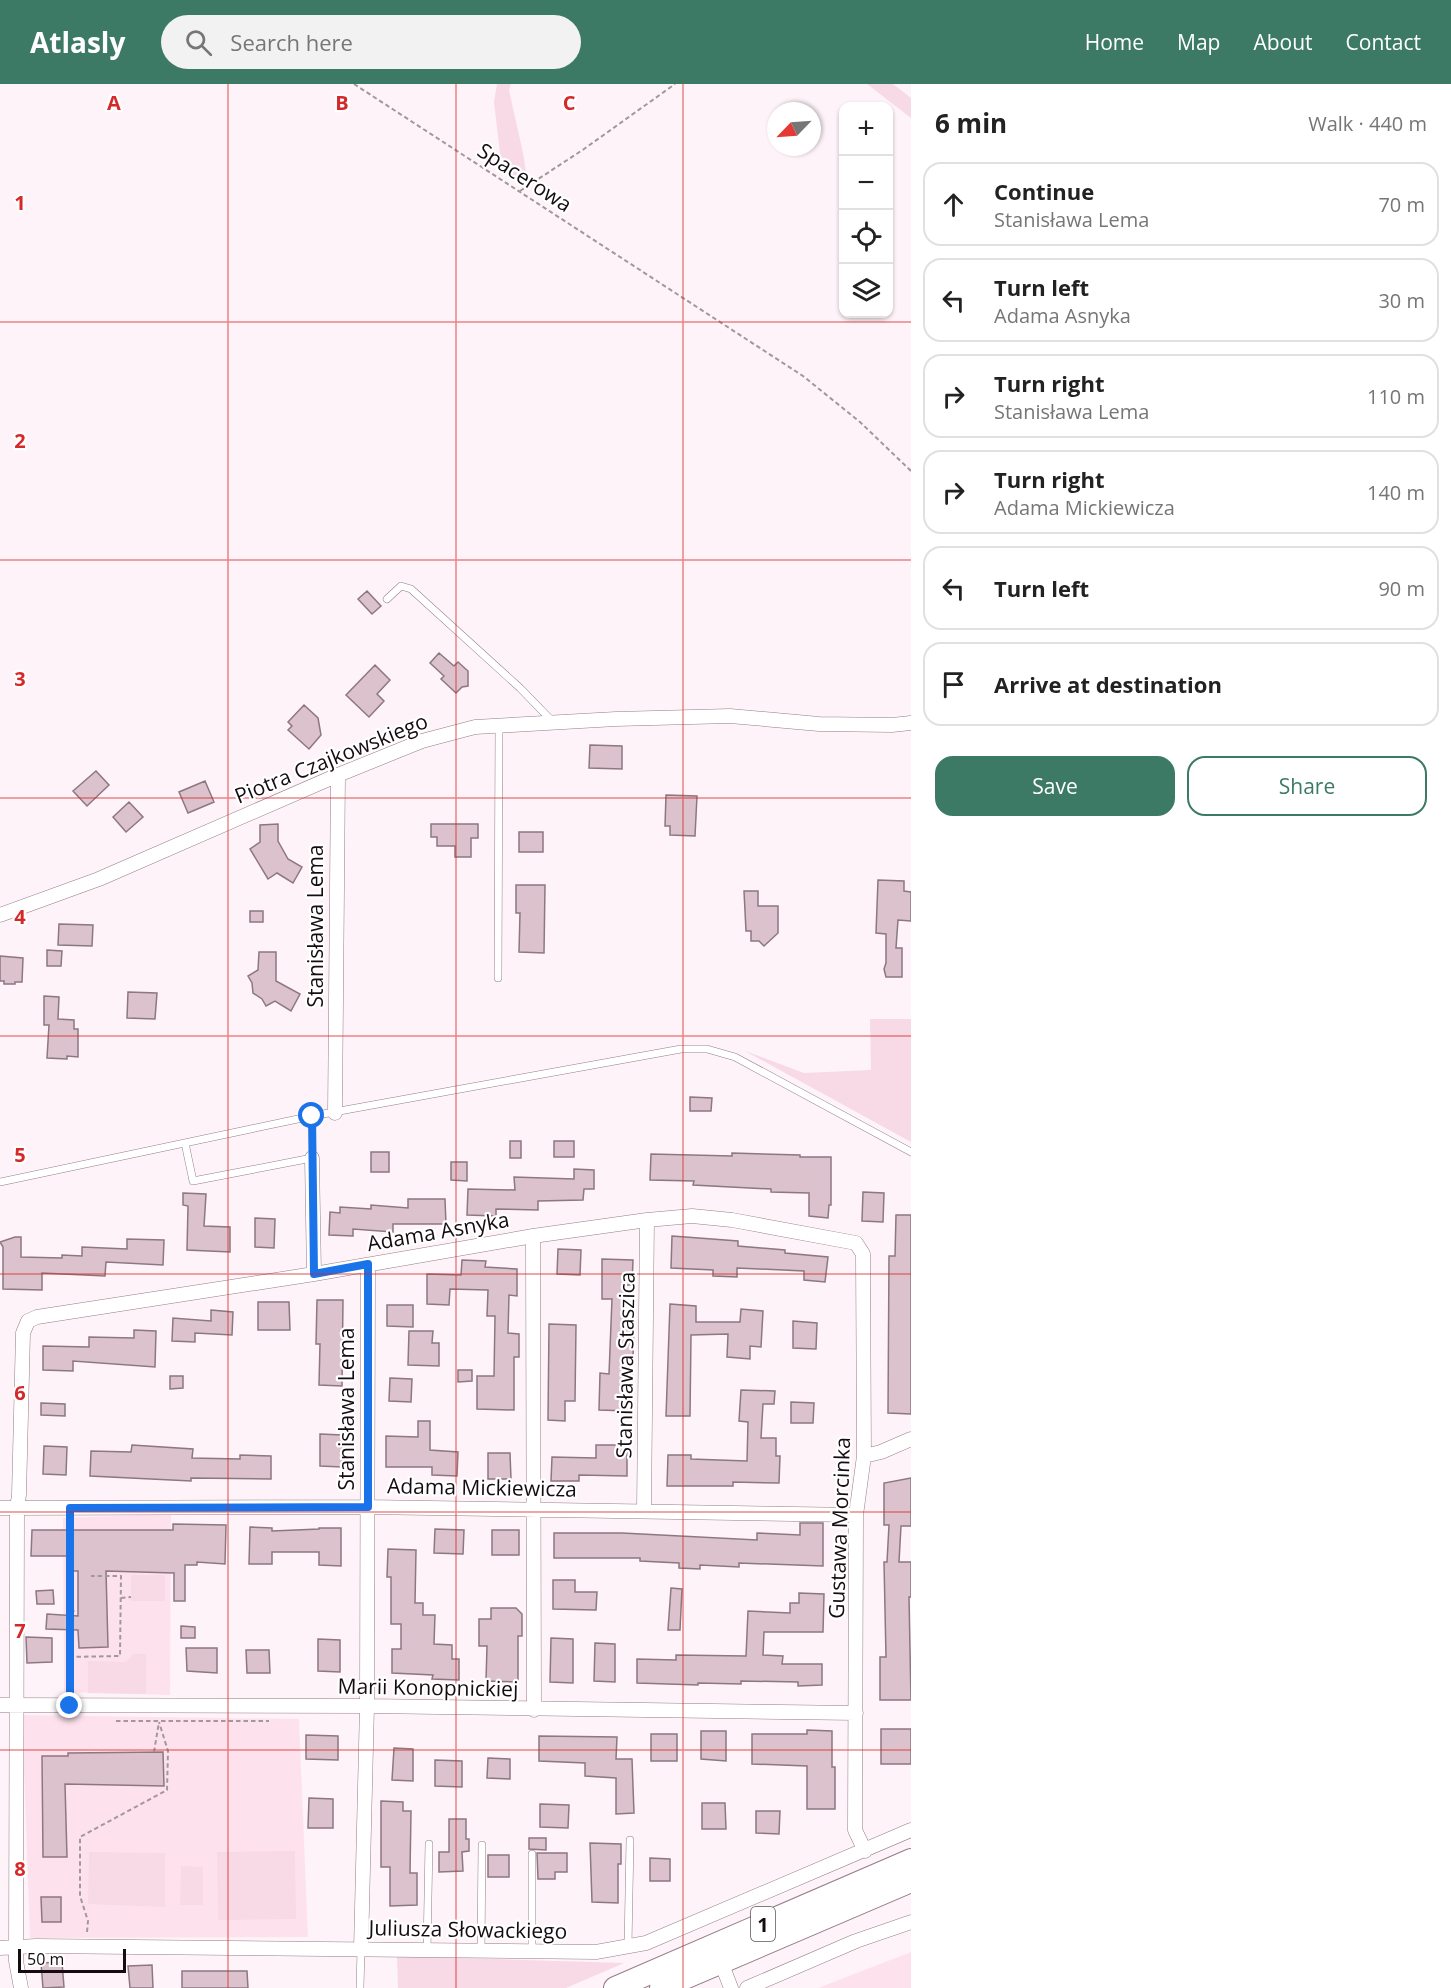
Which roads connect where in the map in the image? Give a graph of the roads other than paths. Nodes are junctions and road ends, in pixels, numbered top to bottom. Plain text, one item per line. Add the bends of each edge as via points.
1 (387, 599) dead end
2 (554, 723) junction
3 (911, 723) edge
4 (500, 725) junction
5 (338, 775) junction
6 (0, 915) edge
7 (498, 978) dead end
8 (335, 1113) junction
9 (185, 1143) junction
10 (911, 1152) edge
11 (312, 1158) joint
12 (0, 1182) edge
13 (647, 1220) junction
14 (533, 1236) junction
15 (856, 1243) joint
16 (368, 1264) junction
17 (314, 1274) junction
18 (911, 1439) edge
19 (864, 1456) junction
20 (368, 1507) junction
21 (0, 1508) edge
22 (16, 1508) junction
23 (534, 1509) junction
24 (644, 1510) junction
25 (856, 1515) junction
26 (0, 1705) edge
27 (15, 1705) junction
28 (367, 1706) junction
29 (534, 1710) junction
30 (856, 1713) junction
31 (911, 1830) edge
32 (630, 1840) dead end
33 (429, 1844) dead end
34 (482, 1845) dead end
35 (865, 1851) junction
36 (532, 1854) dead end
37 (911, 1860) edge
38 (911, 1881) edge
39 (911, 1922) edge
40 (628, 1946) junction
41 (0, 1948) edge
42 (16, 1948) junction
43 (361, 1948) junction
44 (427, 1950) junction
45 (481, 1950) junction
46 (532, 1952) junction
47 (721, 1962) junction
48 (21, 1988) edge
49 (360, 1988) edge
50 (615, 1988) edge
51 (661, 1988) edge
52 (731, 1988) edge
53 (747, 1988) edge

1 - 2 lane via 401,586 411,589
2 - 3 street, Piotra Czajkowskiego via 730,716 819,724
2 - 4 street, Piotra Czajkowskiego
4 - 5 street, Piotra Czajkowskiego via 475,727 422,741
4 - 7 lane
5 - 6 street, Piotra Czajkowskiego via 99,879
5 - 8 street, Stanisława Lema
8 - 9 lane
8 - 10 lane via 681,1048 707,1049 735,1057
9 - 11 lane via 193,1181
9 - 12 lane
11 - 17 street
13 - 14 street, Adama Asnyka
13 - 15 street, Adama Asnyka via 692,1216 732,1220
13 - 24 street, Stanisława Staszica
14 - 16 street, Adama Asnyka
14 - 23 street
15 - 19 street, Gustawa Morcinka via 863,1254
16 - 17 street, Adama Asnyka
16 - 20 street, Stanisława Lema
17 - 22 street, Adama Asnyka via 28,1321 23,1333
18 - 19 street
19 - 25 street, Gustawa Morcinka
20 - 22 street, Adama Mickiewicza
20 - 23 street, Adama Mickiewicza
20 - 28 street, Stanisława Lema
21 - 22 street, Adama Mickiewicza
22 - 27 street
23 - 24 street, Adama Mickiewicza
23 - 29 street
24 - 25 street, Adama Mickiewicza
25 - 30 street, Gustawa Morcinka
26 - 27 street, Marii Konopnickiej
27 - 28 street, Marii Konopnickiej
27 - 42 street
28 - 29 street, Marii Konopnickiej
28 - 43 street, Stanisława Lema
29 - 30 street, Marii Konopnickiej
30 - 35 street, Gustawa Morcinka via 855,1830
31 - 35 street, Juliusza Słowackiego
32 - 40 lane
33 - 44 lane
34 - 45 lane
35 - 40 street, Juliusza Słowackiego via 646,1943
36 - 46 lane
37 - 50 main road, 1
38 - 47 main road, 1
39 - 53 street
40 - 46 street, Juliusza Słowackiego via 596,1953
41 - 42 street, Juliusza Słowackiego
42 - 43 street, Juliusza Słowackiego
42 - 48 street
43 - 44 street, Juliusza Słowackiego
43 - 49 lane
44 - 45 street, Juliusza Słowackiego
45 - 46 street, Juliusza Słowackiego
47 - 51 main road, 1
47 - 52 street

